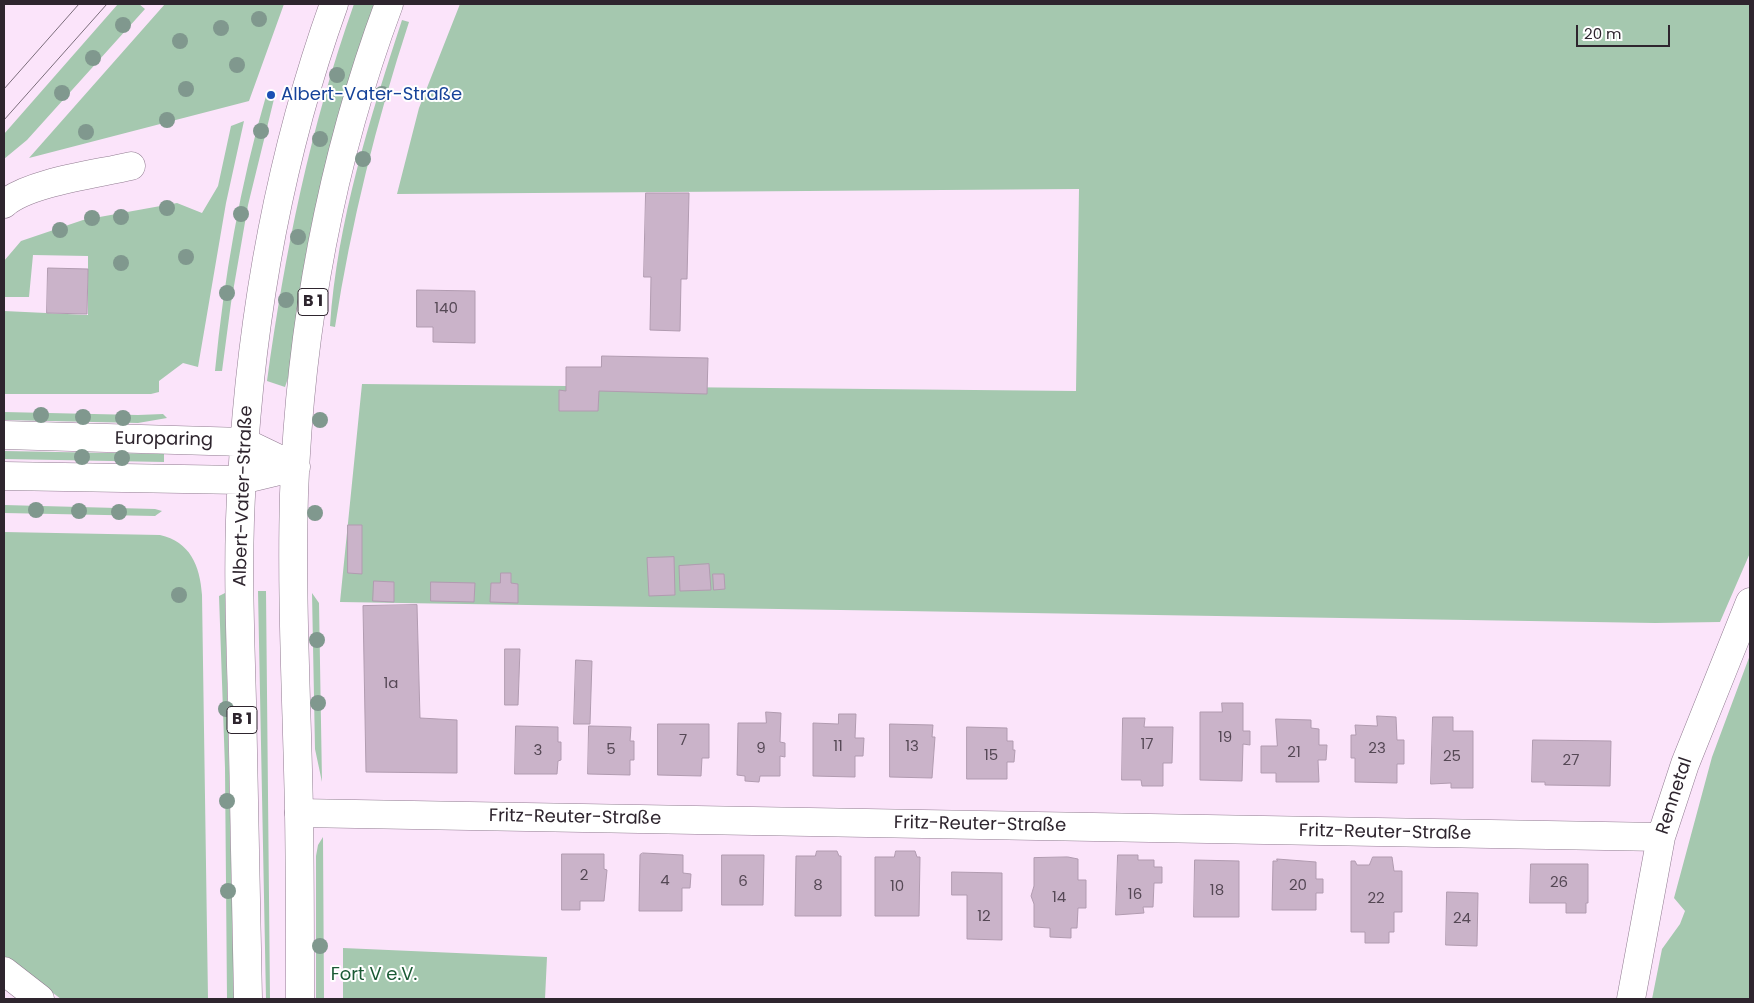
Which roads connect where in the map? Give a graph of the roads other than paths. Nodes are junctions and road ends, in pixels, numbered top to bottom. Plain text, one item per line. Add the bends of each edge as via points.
1 (334, 4) edge
2 (389, 4) edge
3 (131, 166) dead end
4 (4, 204) edge
5 (4, 436) edge
6 (244, 442) junction
7 (296, 467) junction
8 (4, 476) edge
9 (242, 480) junction
10 (1750, 602) edge
11 (299, 813) junction
12 (1660, 838) junction
13 (4, 971) edge
14 (40, 999) edge
15 (248, 999) edge
16 (300, 999) edge
17 (1632, 999) edge

1 - 6 main road, Albert-Vater-Straße / B 1 via 298,117 273,224 256,323
2 - 7 main road, B 1 via 347,139 316,287 304,365
3 - 4 main road via 40,187
5 - 6 main road, Europaring
6 - 7 main road, Europaring
6 - 9 main road, Albert-Vater-Straße / B 1
7 - 9 main road
7 - 11 main road, B 1 via 292,579
8 - 9 main road
9 - 15 main road, Albert-Vater-Straße / B 1 via 240,585
10 - 12 main road, Rennetal via 1692,747
11 - 12 main road, Fritz-Reuter-Straße
11 - 16 main road, B 1
12 - 17 main road, Rennetal
13 - 14 main road

